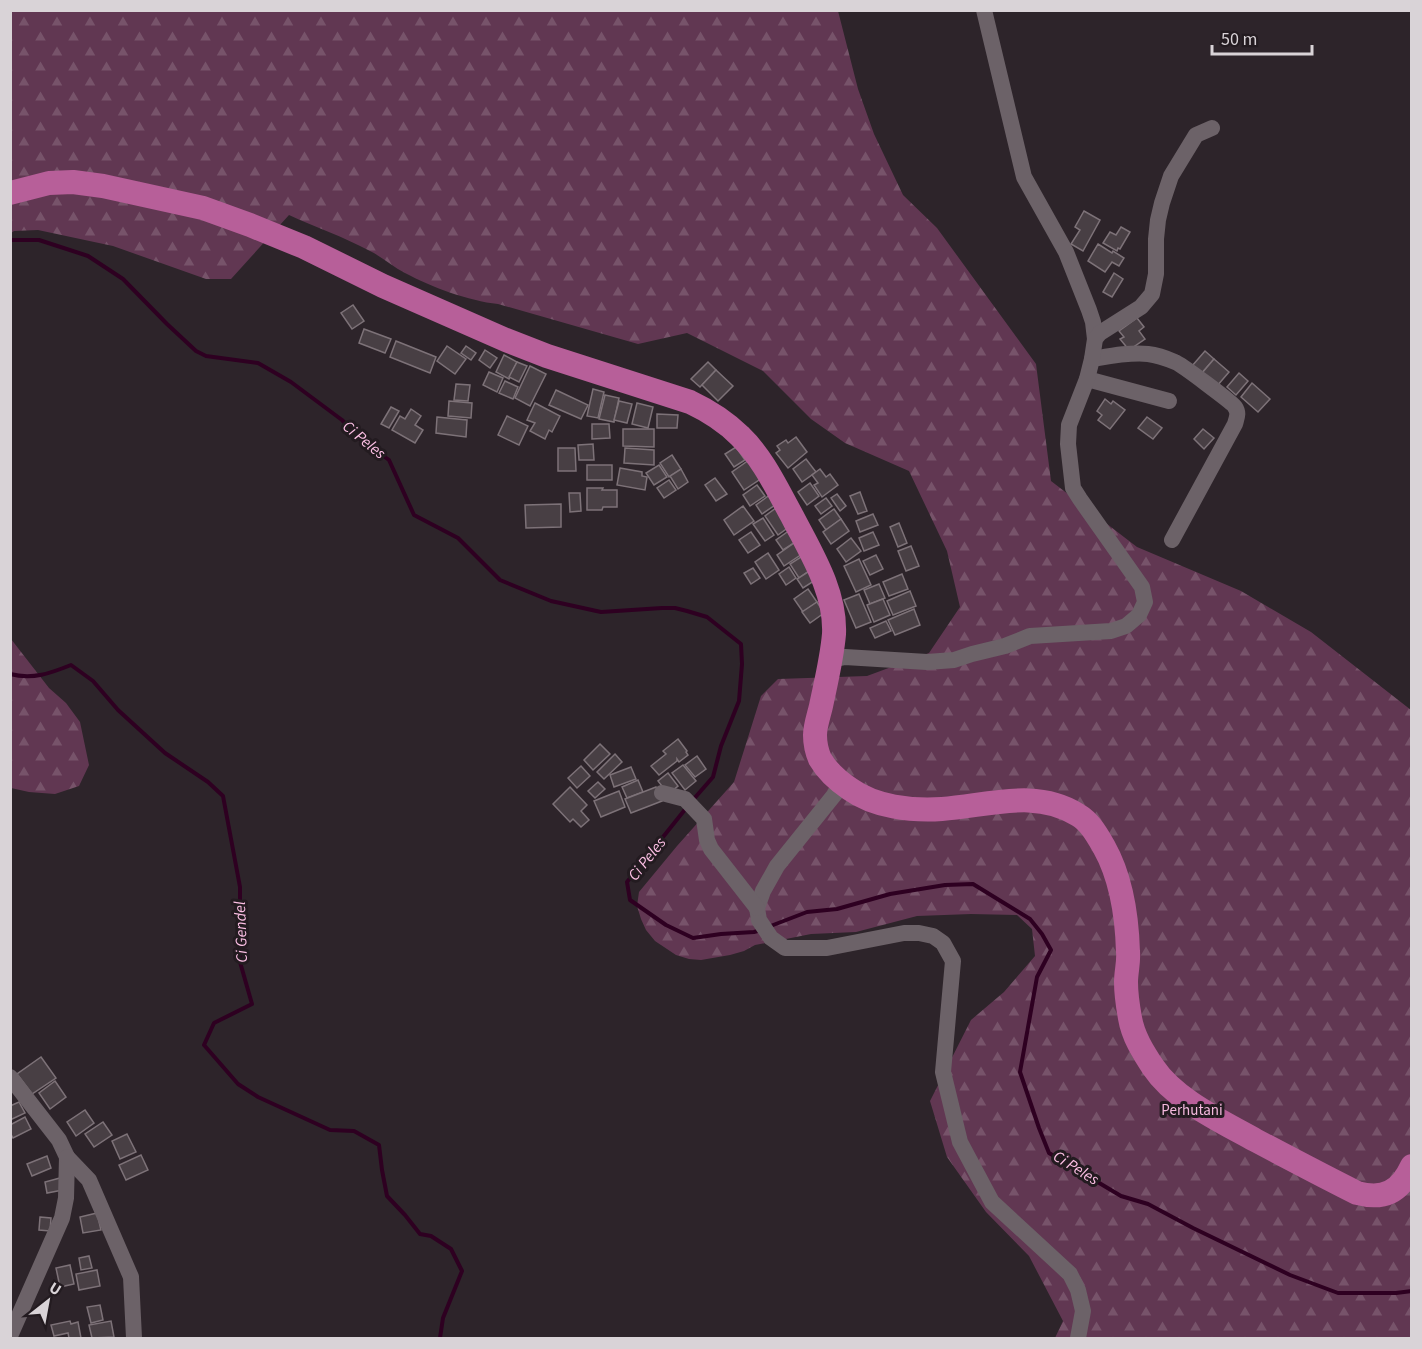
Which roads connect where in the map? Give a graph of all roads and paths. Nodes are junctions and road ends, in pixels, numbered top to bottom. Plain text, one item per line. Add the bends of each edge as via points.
1 (984, 10) edge
2 (1212, 128) dead end
3 (10, 193) edge
4 (1095, 339) junction
5 (1092, 359) junction
6 (1087, 379) junction
7 (1169, 401) dead end
8 (1172, 540) dead end
9 (831, 660) junction
10 (843, 784) junction
11 (662, 793) dead end
12 (758, 914) junction
13 (10, 1077) edge
14 (67, 1157) junction
15 (1412, 1166) edge
16 (10, 1336) edge
17 (134, 1338) edge
18 (1078, 1338) edge

1 - 4 street via 1024,177 1066,252 1086,300
2 - 4 street via 1196,135 1172,176 1162,203 1152,294 1142,307
3 - 9 highway via 49,183 73,182 203,208 304,247 506,340 706,410 751,448 810,549 832,609
4 - 5 street
5 - 6 street
5 - 8 street via 1134,353 1176,362 1236,408 1235,424
6 - 7 street
6 - 9 street via 1069,425 1073,488 1142,587 1144,602 1139,615 1126,626 1111,631 1030,636 954,660
9 - 10 highway via 815,734 819,757
10 - 12 street via 777,867 763,891
10 - 15 highway via 874,801 918,809 1037,800 1080,815 1095,831 1117,874 1128,954 1130,1020 1143,1052 1168,1085 1214,1118 1357,1193 1389,1193 1399,1186
11 - 12 street via 685,800 704,819 711,849
12 - 18 street via 771,938 785,948 827,948 904,933 933,936 943,943 952,961 943,1072 960,1142 992,1202 1070,1274 1083,1311
13 - 14 street via 59,1140
14 - 16 street via 62,1218
14 - 17 street via 89,1180 131,1277

